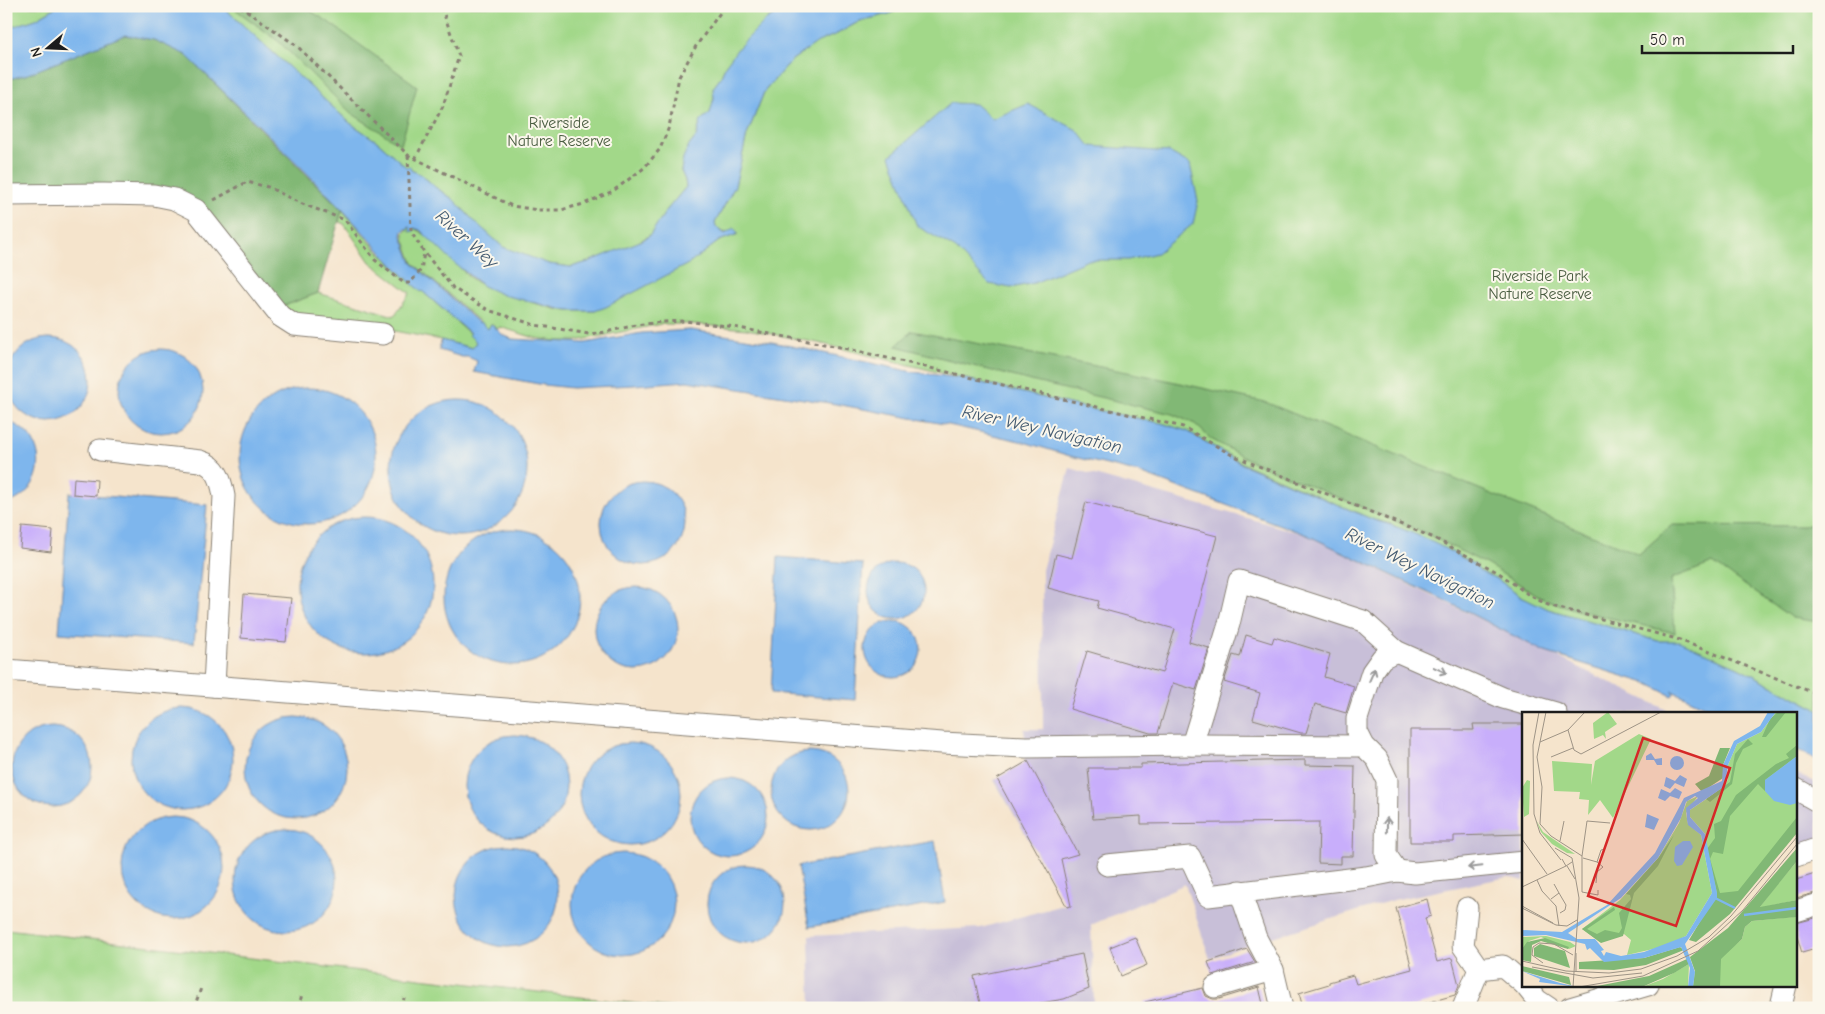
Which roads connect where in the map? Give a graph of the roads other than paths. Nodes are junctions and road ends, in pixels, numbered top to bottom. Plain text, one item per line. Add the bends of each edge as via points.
1 (6, 195) edge
2 (383, 334) dead end
3 (100, 450) dead end
4 (1396, 651) junction
5 (6, 670) edge
6 (214, 686) junction
7 (1552, 712) edge
8 (1192, 744) junction
9 (1364, 746) junction
10 (1798, 789) edge
11 (1819, 802) edge
12 (1819, 848) edge
13 (1798, 855) edge
14 (1522, 862) edge
15 (1107, 864) dead end
16 (1397, 871) junction
17 (1240, 891) junction
18 (1819, 904) edge
19 (1467, 908) dead end
20 (1798, 910) edge
21 (1479, 969) junction
22 (1273, 970) junction
23 (1522, 983) edge
24 (1216, 986) dead end
25 (1525, 986) edge
26 (1645, 986) edge
27 (1786, 986) edge
28 (1282, 1008) edge
29 (1463, 1008) edge
30 (1549, 1008) edge
31 (1570, 1008) edge
32 (1784, 1008) edge

1 - 2 street via 154,195 174,199 196,210 280,316 294,325
3 - 6 street via 200,460 210,464 218,473 224,496
4 -> 7 street via 1503,698
4 - 8 street via 1363,620 1239,581
9 -> 4 street via 1357,732 1357,719 1372,672 1382,658
5 - 6 street
6 - 8 street via 942,743 1026,747
8 - 9 street
16 -> 9 street via 1386,855 1387,780 1377,759
10 - 11 street
12 - 13 street
14 -> 16 street via 1415,873
15 - 17 street via 1190,857 1208,896
16 - 17 street
17 - 22 street via 1256,938
18 - 20 street
19 - 21 street via 1463,946
21 - 23 street via 1504,966
21 - 29 street
22 - 24 street
22 - 28 street
25 - 30 street
26 - 31 street
27 - 32 street

